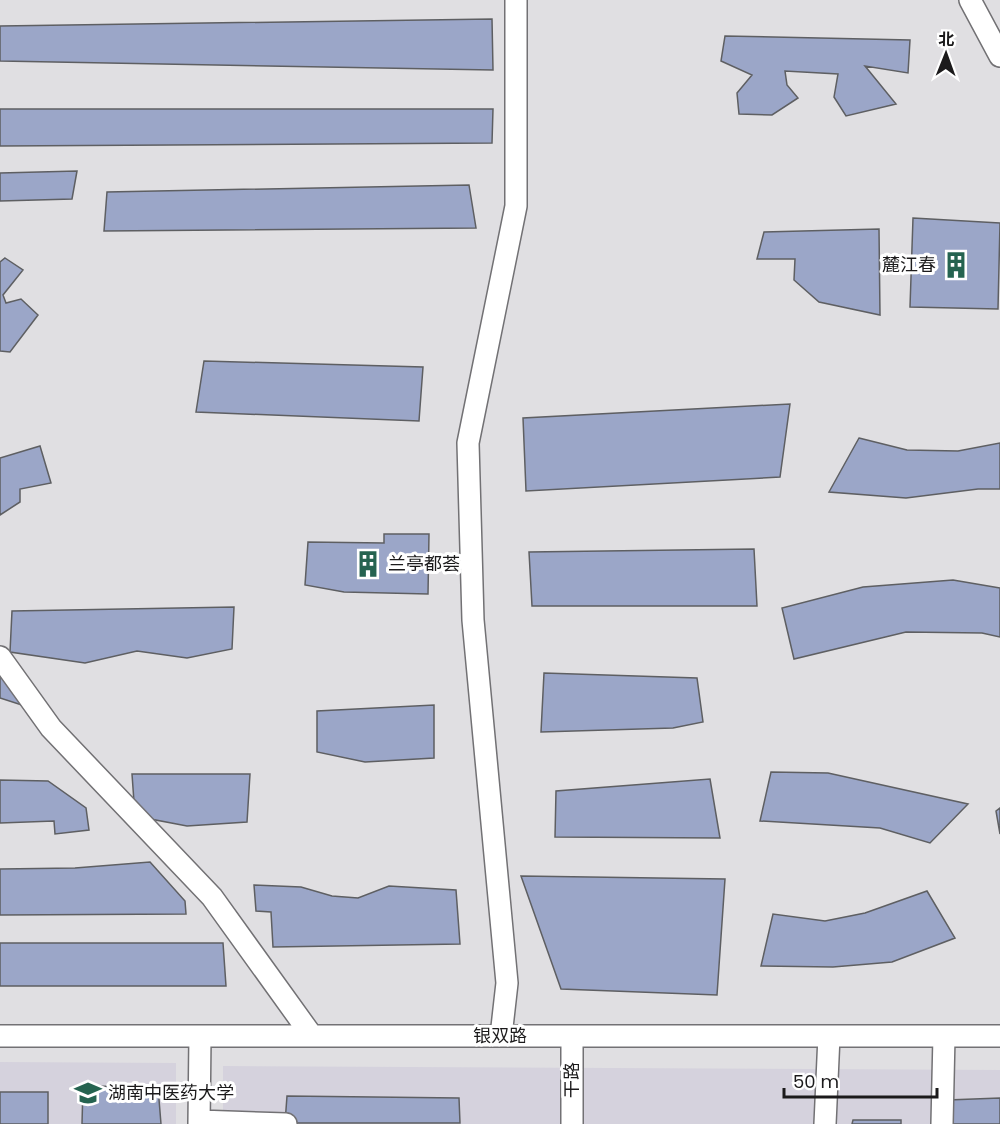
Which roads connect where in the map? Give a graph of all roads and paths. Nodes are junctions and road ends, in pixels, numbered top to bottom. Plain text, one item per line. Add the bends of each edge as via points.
1 (516, 0) edge
2 (970, 0) edge
3 (1000, 56) edge
4 (0, 657) edge
5 (0, 1036) edge
6 (200, 1036) junction
7 (312, 1036) junction
8 (501, 1036) junction
9 (572, 1036) junction
10 (829, 1036) junction
11 (944, 1036) junction
12 (1000, 1036) edge
13 (199, 1123) edge
14 (286, 1124) edge
15 (572, 1124) edge
16 (825, 1124) edge
17 (942, 1124) edge

1 - 8 street via 516,206 468,443 473,620 507,983
2 - 3 street
4 - 7 street via 51,728 212,897
5 - 6 street, 银双路
6 - 7 street, 银双路
6 - 13 street
7 - 8 street, 银双路
8 - 9 street, 银双路
9 - 10 street, 银双路
9 - 15 street, 干路
10 - 11 street, 银双路
10 - 16 street
11 - 12 street, 银双路
11 - 17 street
13 - 14 street

